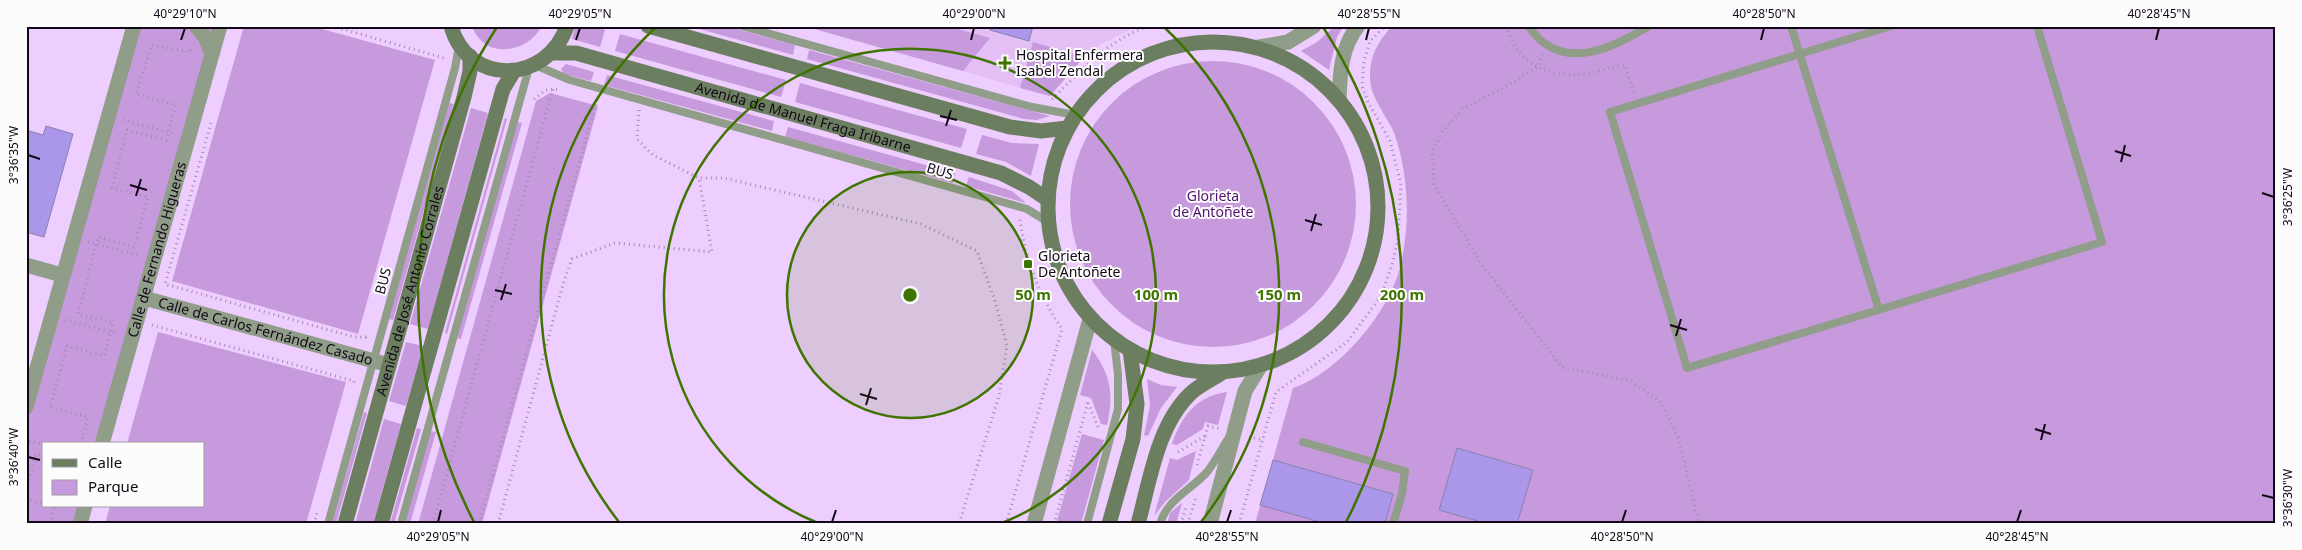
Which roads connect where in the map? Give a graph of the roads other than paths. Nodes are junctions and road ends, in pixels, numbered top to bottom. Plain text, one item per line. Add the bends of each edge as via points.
1 (220, 26) edge
2 (440, 26) edge
3 (567, 26) edge
4 (648, 26) edge
5 (742, 26) edge
6 (1314, 26) edge
7 (1358, 26) edge
8 (1528, 26) edge
9 (1649, 26) edge
10 (1790, 26) edge
11 (1892, 26) edge
12 (2037, 26) edge
13 (197, 27) edge
14 (135, 28) edge
15 (454, 35) edge
16 (1259, 47) junction
17 (552, 53) junction
18 (1799, 53) junction
19 (212, 54) junction
20 (470, 56) junction
21 (532, 66) junction
22 (514, 71) junction
23 (1339, 100) junction
24 (1075, 114) junction
25 (1067, 128) junction
26 (1047, 200) junction
27 (1048, 222) junction
28 (26, 265) edge
29 (62, 276) junction
30 (144, 298) junction
31 (1880, 310) junction
32 (1090, 319) junction
33 (1114, 340) junction
34 (1130, 350) junction
35 (374, 361) junction
36 (389, 365) junction
37 (1261, 365) junction
38 (1223, 372) junction
39 (26, 407) edge
40 (1233, 433) junction
41 (103, 442) edge
42 (1304, 442) dead end
43 (84, 508) edge
44 (80, 524) edge
45 (328, 524) edge
46 (345, 524) edge
47 (382, 524) edge
48 (400, 524) edge
49 (1034, 524) edge
50 (1087, 524) edge
51 (1109, 524) edge
52 (1138, 524) edge
53 (1160, 524) edge
54 (1210, 524) edge
55 (1393, 524) edge

1 - 19 street, Calle de Fernando Higueras
2 - 15 street
3 - 17 street
4 - 25 street via 1010,127 1041,131
5 - 24 lane via 1032,108
6 - 16 street via 1288,42
7 - 23 street via 1350,36 1340,67
8 - 9 lane via 1545,44 1572,54 1597,52
10 - 18 lane
11 - 18 lane
12 - 31 lane via 2102,242
13 - 19 street
14 - 29 street
15 - 20 street
15 - 35 lane, BUS via 455,68
16 - 23 street via 1289,59 1309,72
16 - 24 street via 1196,41 1149,53 1108,78
17 - 21 street
17 - 26 street, Avenida de Manuel Fraga Iribarne via 576,52 1001,173
18 - 31 lane
18 - 31 lane via 1610,112 1687,368
19 - 30 street, Calle de Fernando Higueras
20 - 22 street via 484,66
20 - 36 street, Avenida de José Antonio Corrales via 468,82
21 - 22 street
21 - 27 lane, BUS via 570,80 1027,208
21 - 48 lane
22 - 47 street via 503,89
23 - 37 street via 1364,139 1376,184 1378,207 1371,253 1352,296 1322,331 1303,345
24 - 25 street
25 - 26 street via 1053,162
26 - 27 street
27 - 32 street via 1058,265 1069,290
28 - 29 street
29 - 39 street
30 - 35 street, Calle de Carlos Fernández Casado
30 - 41 street, Calle de Fernando Higueras
32 - 33 street
32 - 49 street
33 - 34 street
33 - 50 lane via 1118,409
34 - 38 street via 1175,368
34 - 51 street via 1137,404 1133,439
35 - 36 street, Calle de Carlos Fernández Casado
35 - 45 lane, BUS
36 - 46 street, Avenida de José Antonio Corrales
37 - 38 street
37 - 40 street via 1245,391
38 - 52 street via 1191,392 1172,417 1160,446
40 - 53 lane via 1208,470 1173,501
40 - 54 street
42 - 55 lane via 1405,471
43 - 44 street

